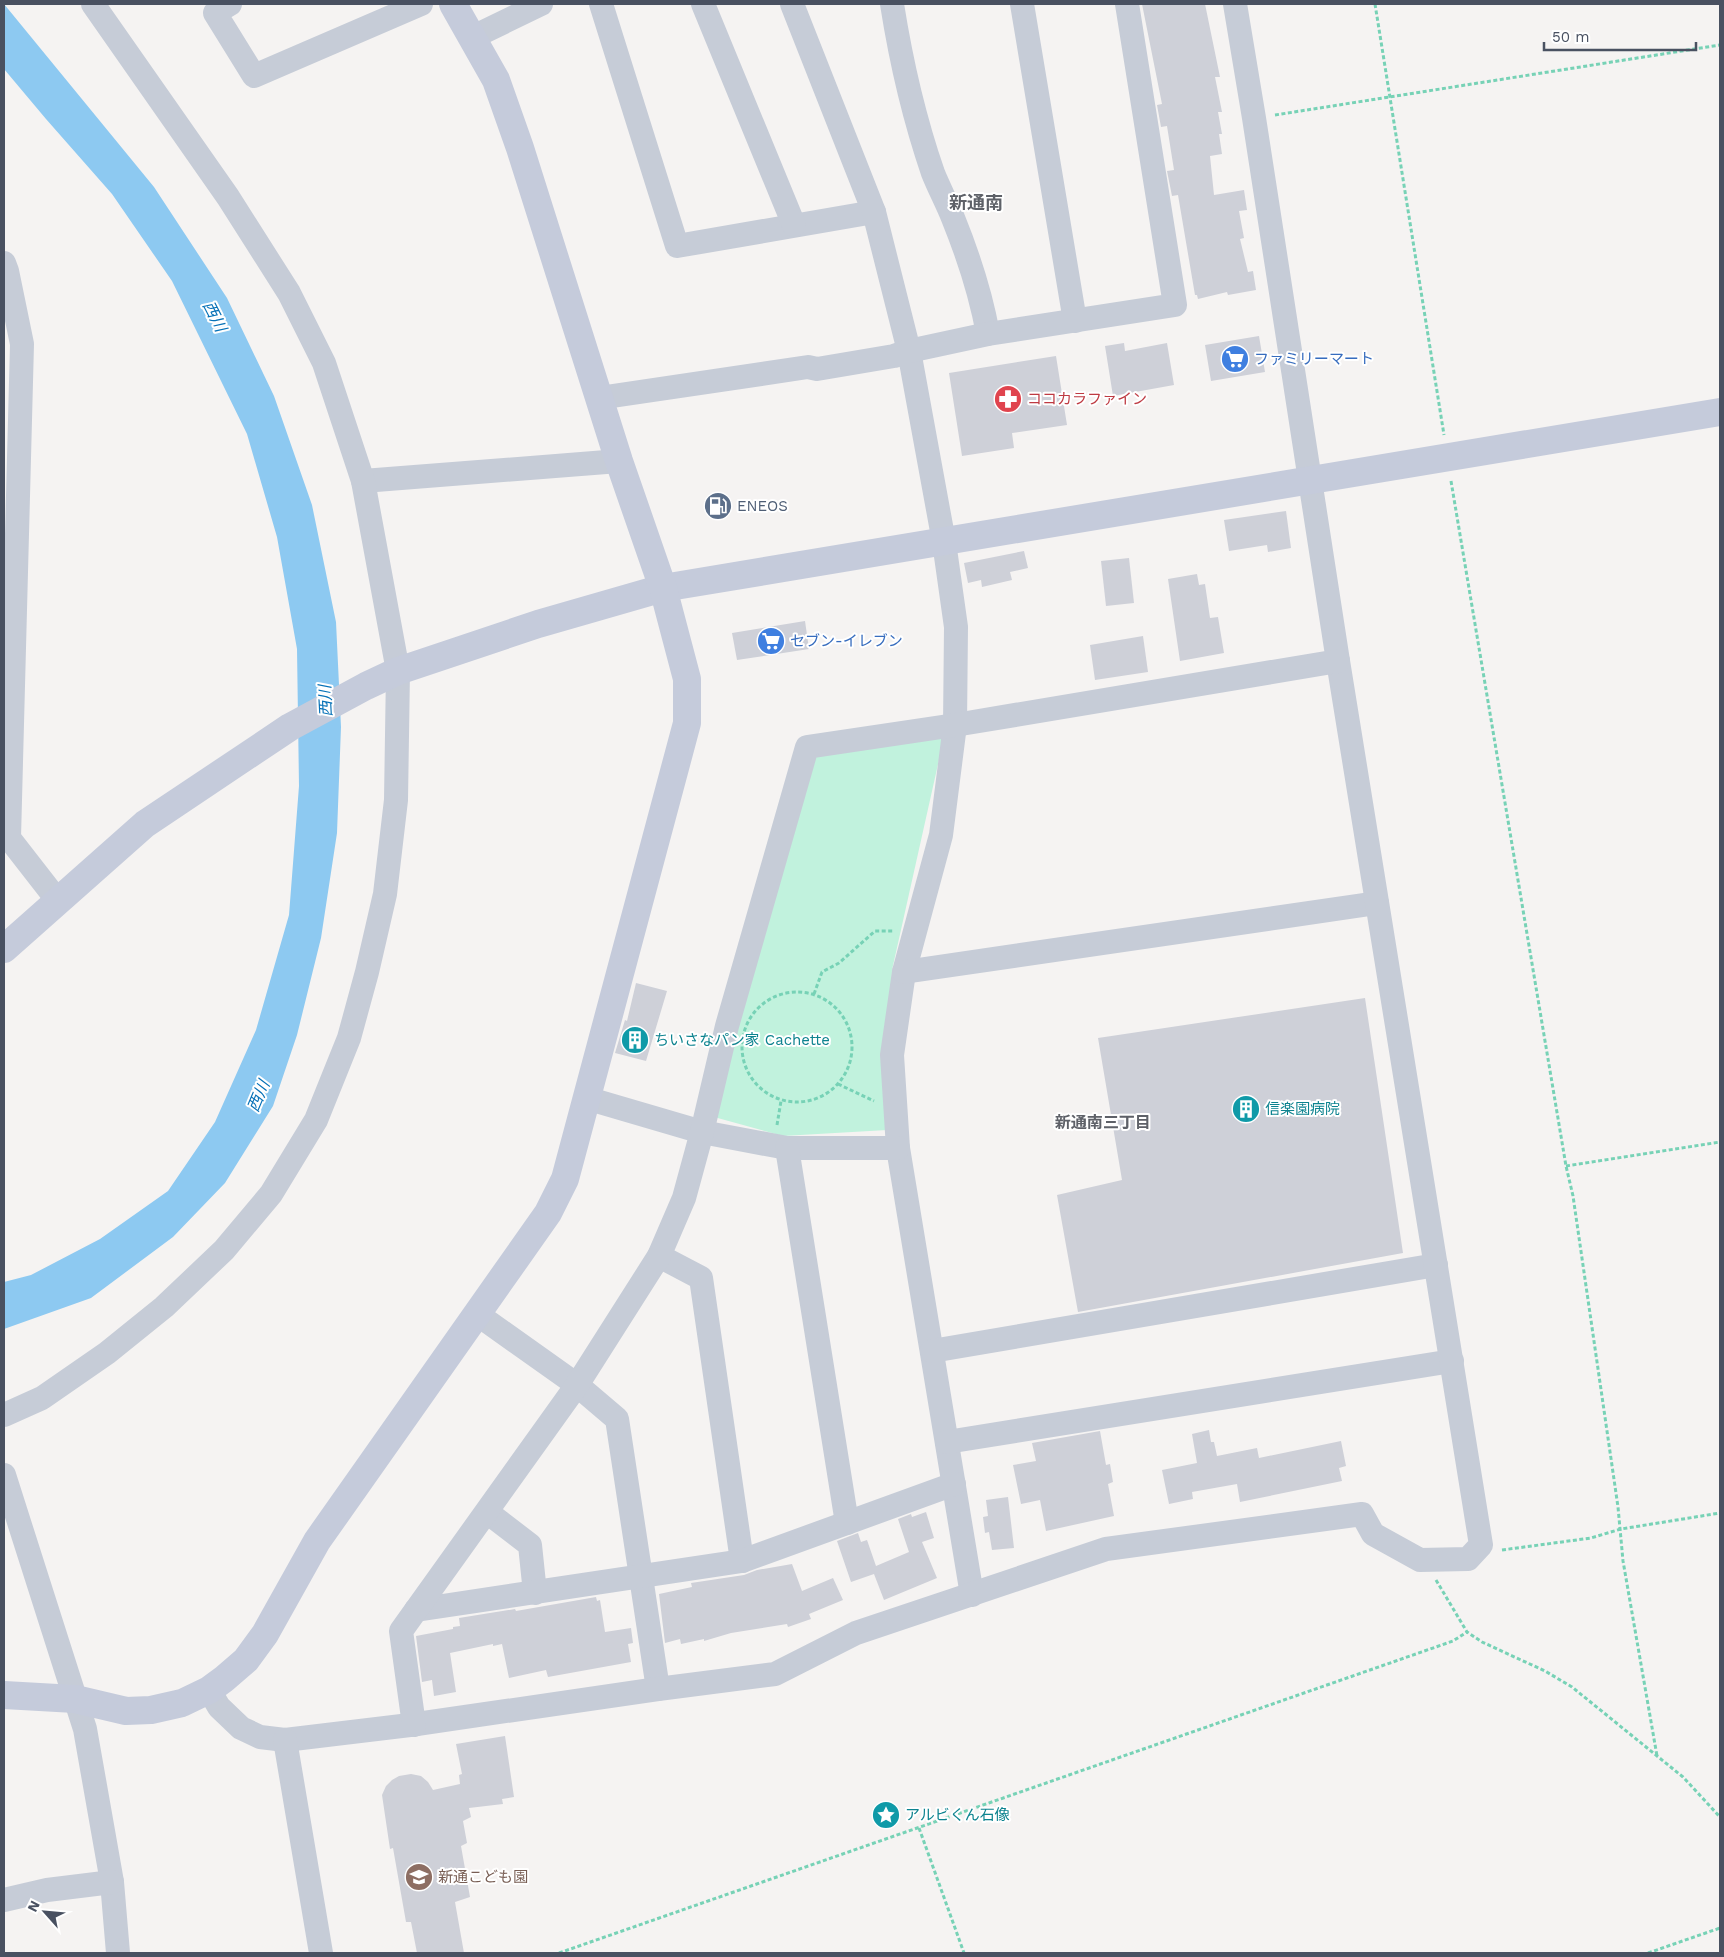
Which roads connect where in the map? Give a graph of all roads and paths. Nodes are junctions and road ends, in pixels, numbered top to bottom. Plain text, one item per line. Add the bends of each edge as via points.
1 (93, 4) edge
2 (230, 4) edge
3 (421, 4) edge
4 (453, 4) edge
5 (540, 4) edge
6 (601, 4) edge
7 (704, 4) edge
8 (792, 4) edge
9 (892, 4) edge
10 (1022, 4) edge
11 (1127, 4) edge
12 (1235, 4) edge
13 (1375, 4) edge
14 (473, 37) junction
15 (1720, 45) edge
16 (1390, 97) junction
17 (1254, 118) junction
18 (874, 212) junction
19 (794, 225) junction
20 (4, 263) edge
21 (1075, 321) junction
22 (988, 334) junction
23 (909, 351) junction
24 (599, 398) junction
25 (1720, 412) edge
26 (1447, 457) junction
27 (619, 461) junction
28 (363, 481) junction
29 (1311, 481) junction
30 (944, 542) junction
31 (663, 588) junction
32 (1338, 661) junction
33 (398, 671) junction
34 (955, 726) junction
35 (58, 901) junction
36 (1377, 903) junction
37 (901, 931) dead end
38 (4, 949) edge
39 (904, 972) junction
40 (814, 994) junction
41 (838, 1084) junction
42 (586, 1098) junction
43 (781, 1101) junction
44 (880, 1104) dead end
45 (777, 1126) dead end
46 (702, 1132) junction
47 (1720, 1142) edge
48 (787, 1148) junction
49 (898, 1148) junction
50 (1566, 1166) junction
51 (659, 1256) junction
52 (1436, 1265) junction
53 (477, 1314) junction
54 (932, 1351) junction
55 (1452, 1362) junction
56 (577, 1385) junction
57 (4, 1415) edge
58 (947, 1442) junction
59 (4, 1475) edge
60 (954, 1484) junction
61 (487, 1512) junction
62 (1720, 1513) edge
63 (847, 1523) junction
64 (1621, 1528) junction
65 (1481, 1546) junction
66 (1420, 1560) junction
67 (742, 1561) junction
68 (640, 1576) junction
69 (535, 1592) junction
70 (972, 1595) junction
71 (416, 1610) junction
72 (1467, 1632) junction
73 (658, 1688) junction
74 (209, 1690) junction
75 (4, 1695) edge
76 (75, 1699) junction
77 (414, 1725) junction
78 (287, 1750) junction
79 (1657, 1756) junction
80 (1720, 1817) edge
81 (919, 1828) junction
82 (112, 1882) junction
83 (4, 1900) edge
84 (1720, 1928) edge
85 (118, 1953) edge
86 (320, 1953) edge
87 (559, 1953) edge
88 (964, 1953) edge
89 (1648, 1953) edge

1 - 28 street via 228,196 289,293 324,363
2 - 3 street via 215,13 254,76
4 - 14 street
5 - 14 street
6 - 19 street via 677,246
7 - 19 street
8 - 18 street
9 - 22 street via 918,129 954,219
10 - 21 street
11 - 21 street via 1175,305
12 - 17 street
13 - 16 path
14 - 24 street via 496,80 520,148
15 - 16 path
16 - 17 path
16 - 26 path
17 - 29 street
18 - 19 street
18 - 23 street
20 - 35 street via 22,344 10,838
21 - 22 street
22 - 23 street
23 - 24 street via 817,369 808,367
23 - 30 street
24 - 27 street
25 - 26 street
26 - 29 street
26 - 50 path
27 - 28 street
27 - 31 street
28 - 33 street
29 - 30 street
29 - 32 street
30 - 31 street
30 - 34 street via 956,627
31 - 33 street via 538,624
31 - 42 street via 687,679 687,723
32 - 34 street
32 - 36 street
33 - 35 street via 290,727 145,824
33 - 57 street via 396,800 385,894 349,1038 316,1120 272,1194 224,1250 164,1307 107,1353 42,1398
34 - 39 street via 941,835
34 - 46 street via 807,747 727,1026
35 - 38 street
36 - 39 street
36 - 52 street
37 - 40 path via 875,931 839,963 822,972
39 - 49 street via 892,1055
40 - 41 path via 835,1007 850,1033 850,1063
40 - 43 path via 793,992 772,998 755,1011 745,1030 742,1055 751,1079
41 - 43 path via 806,1102
41 - 44 path
42 - 46 street
42 - 53 street via 565,1179 548,1214
43 - 45 path
46 - 48 street
46 - 51 street via 684,1198
47 - 50 path
48 - 49 street
48 - 63 street
49 - 54 street
50 - 64 path
51 - 56 street
51 - 67 street via 701,1278
52 - 54 street
52 - 55 street
53 - 56 street
53 - 74 street via 317,1541 265,1634 246,1660
54 - 58 street
55 - 58 street
55 - 65 street
56 - 61 street
56 - 68 street via 617,1419
58 - 60 street
59 - 76 street
60 - 63 street
60 - 70 street
61 - 69 street via 530,1545
61 - 71 street
62 - 64 path
63 - 67 street
64 - 65 path via 1591,1538 1502,1550
64 - 79 path via 1623,1562
65 - 66 street via 1468,1559
66 - 70 street via 1374,1534 1362,1514 1106,1549
66 - 72 path via 1442,1588
67 - 68 street
68 - 69 street
68 - 73 street
69 - 71 street
70 - 73 street via 856,1633 775,1674
71 - 77 street via 402,1631
72 - 79 path via 1572,1687
72 - 81 path via 1453,1641
73 - 77 street
74 - 76 street via 182,1703 151,1710 126,1711
74 - 78 street via 219,1707 241,1728
75 - 76 street
76 - 82 street via 85,1729
77 - 78 street
78 - 86 street
79 - 80 path via 1683,1777
81 - 87 path
81 - 88 path
82 - 83 street via 47,1890
82 - 85 street
84 - 89 path

